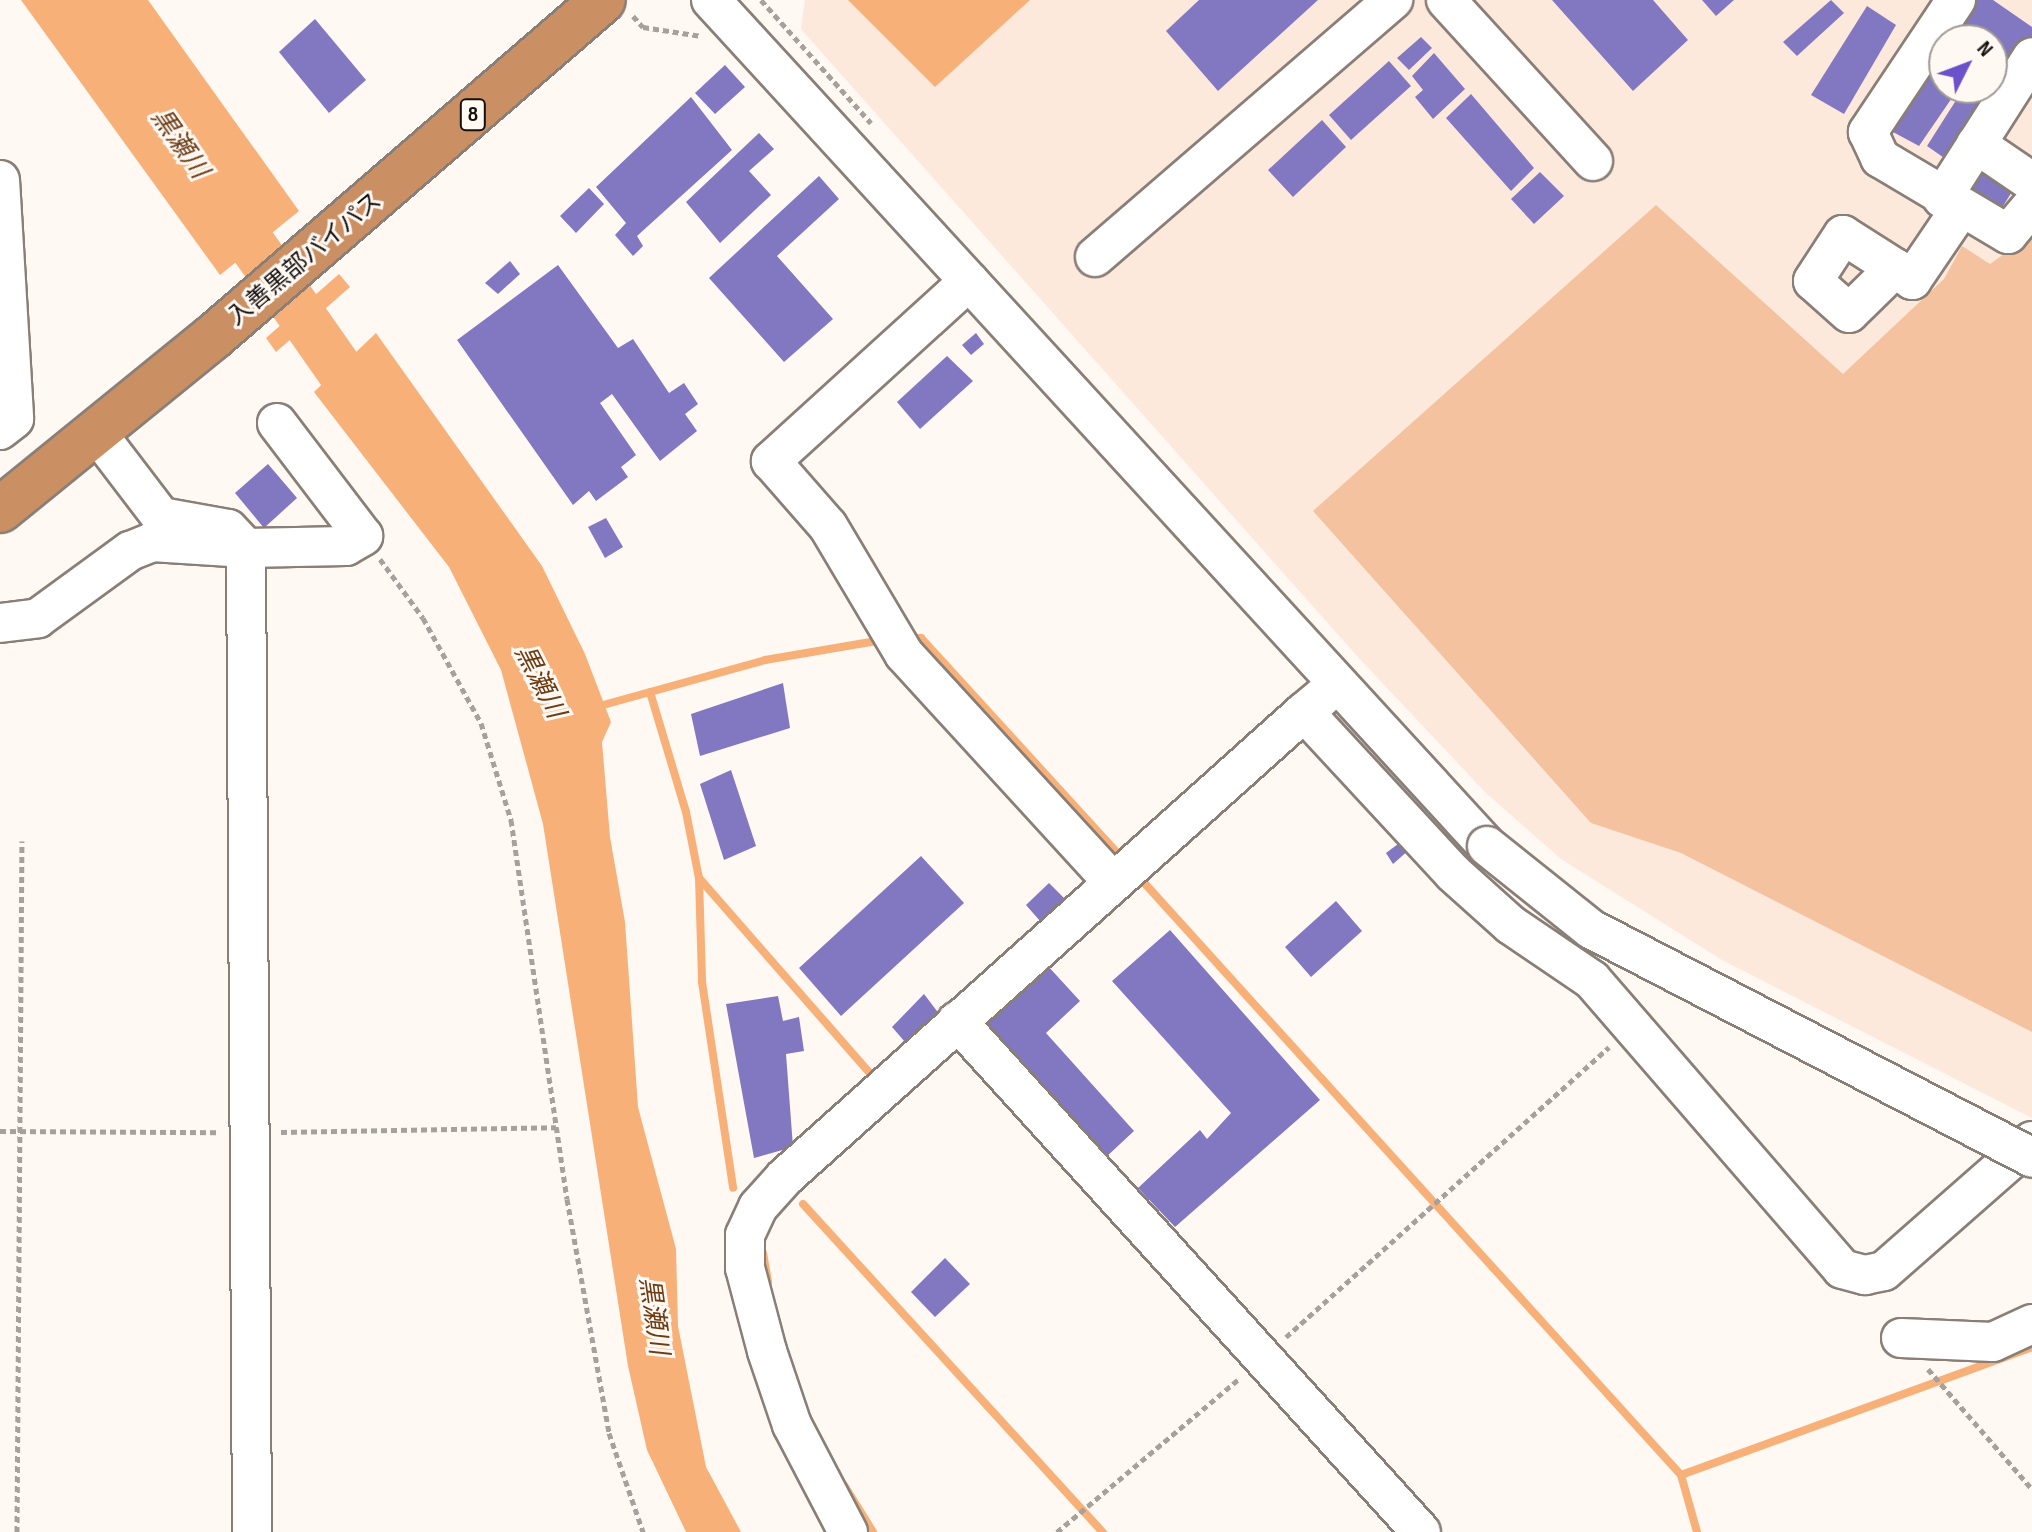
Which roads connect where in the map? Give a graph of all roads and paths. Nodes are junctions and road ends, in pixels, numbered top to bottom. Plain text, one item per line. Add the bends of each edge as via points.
1 (603, 0) edge
2 (711, 0) edge
3 (1393, 0) edge
4 (1446, 0) edge
5 (1941, 6) edge
6 (2032, 57) edge
7 (1976, 144) junction
8 (1593, 161) dead end
9 (0, 180) edge
10 (2032, 182) edge
11 (1952, 203) junction
12 (2032, 205) edge
13 (1095, 257) dead end
14 (1895, 268) dead end
15 (969, 281) junction
16 (277, 423) dead end
17 (0, 430) edge
18 (97, 433) junction
19 (0, 510) edge
20 (363, 536) junction
21 (246, 548) junction
22 (0, 623) edge
23 (1338, 685) junction
24 (1304, 712) junction
25 (22, 841) dead end
26 (1112, 881) junction
27 (957, 1021) junction
28 (1631, 1028) junction
29 (556, 1127) junction
30 (19, 1130) junction
31 (0, 1131) edge
32 (249, 1133) junction
33 (2032, 1141) edge
34 (2032, 1158) edge
35 (2032, 1324) edge
36 (1901, 1338) joint
37 (1263, 1358) junction
38 (2032, 1489) edge
39 (17, 1532) edge
40 (252, 1532) edge
41 (643, 1532) edge
42 (848, 1532) edge
43 (1057, 1532) edge
44 (1421, 1532) edge

1 - 18 highway, 入善黒部バイパス / 8
2 - 15 street
3 - 13 street
4 - 8 street
5 - 11 street via 1868,132 1880,158
6 - 7 street
7 - 10 street
7 - 11 street
9 - 17 street via 14,419
11 - 12 street via 2008,234
11 - 14 street via 1912,280
15 - 23 street
15 - 26 street via 771,461 828,526 904,654
16 - 20 street
18 - 19 highway, 入善黒部バイパス / 8
18 - 21 street via 161,517 228,529
20 - 21 street via 346,546
20 - 29 path via 423,618 481,723 511,820
21 - 22 street via 152,542 130,551 38,618
21 - 32 street
23 - 24 street
23 - 34 street, bridge via 1487,846 1591,929
24 - 26 street
24 - 28 street via 1453,873 1511,925 1592,980
25 - 30 path
26 - 27 street
27 - 37 street
27 - 42 street via 785,1177 758,1207 745,1235 745,1268 792,1425
28 - 33 street via 1842,1269 1865,1275 1884,1271
28 - 37 path
29 - 32 path
29 - 41 path via 609,1433
30 - 31 path
30 - 32 path
30 - 39 path
32 - 40 street
35 - 36 street via 1993,1342
36 - 38 path
37 - 43 path
37 - 44 street

